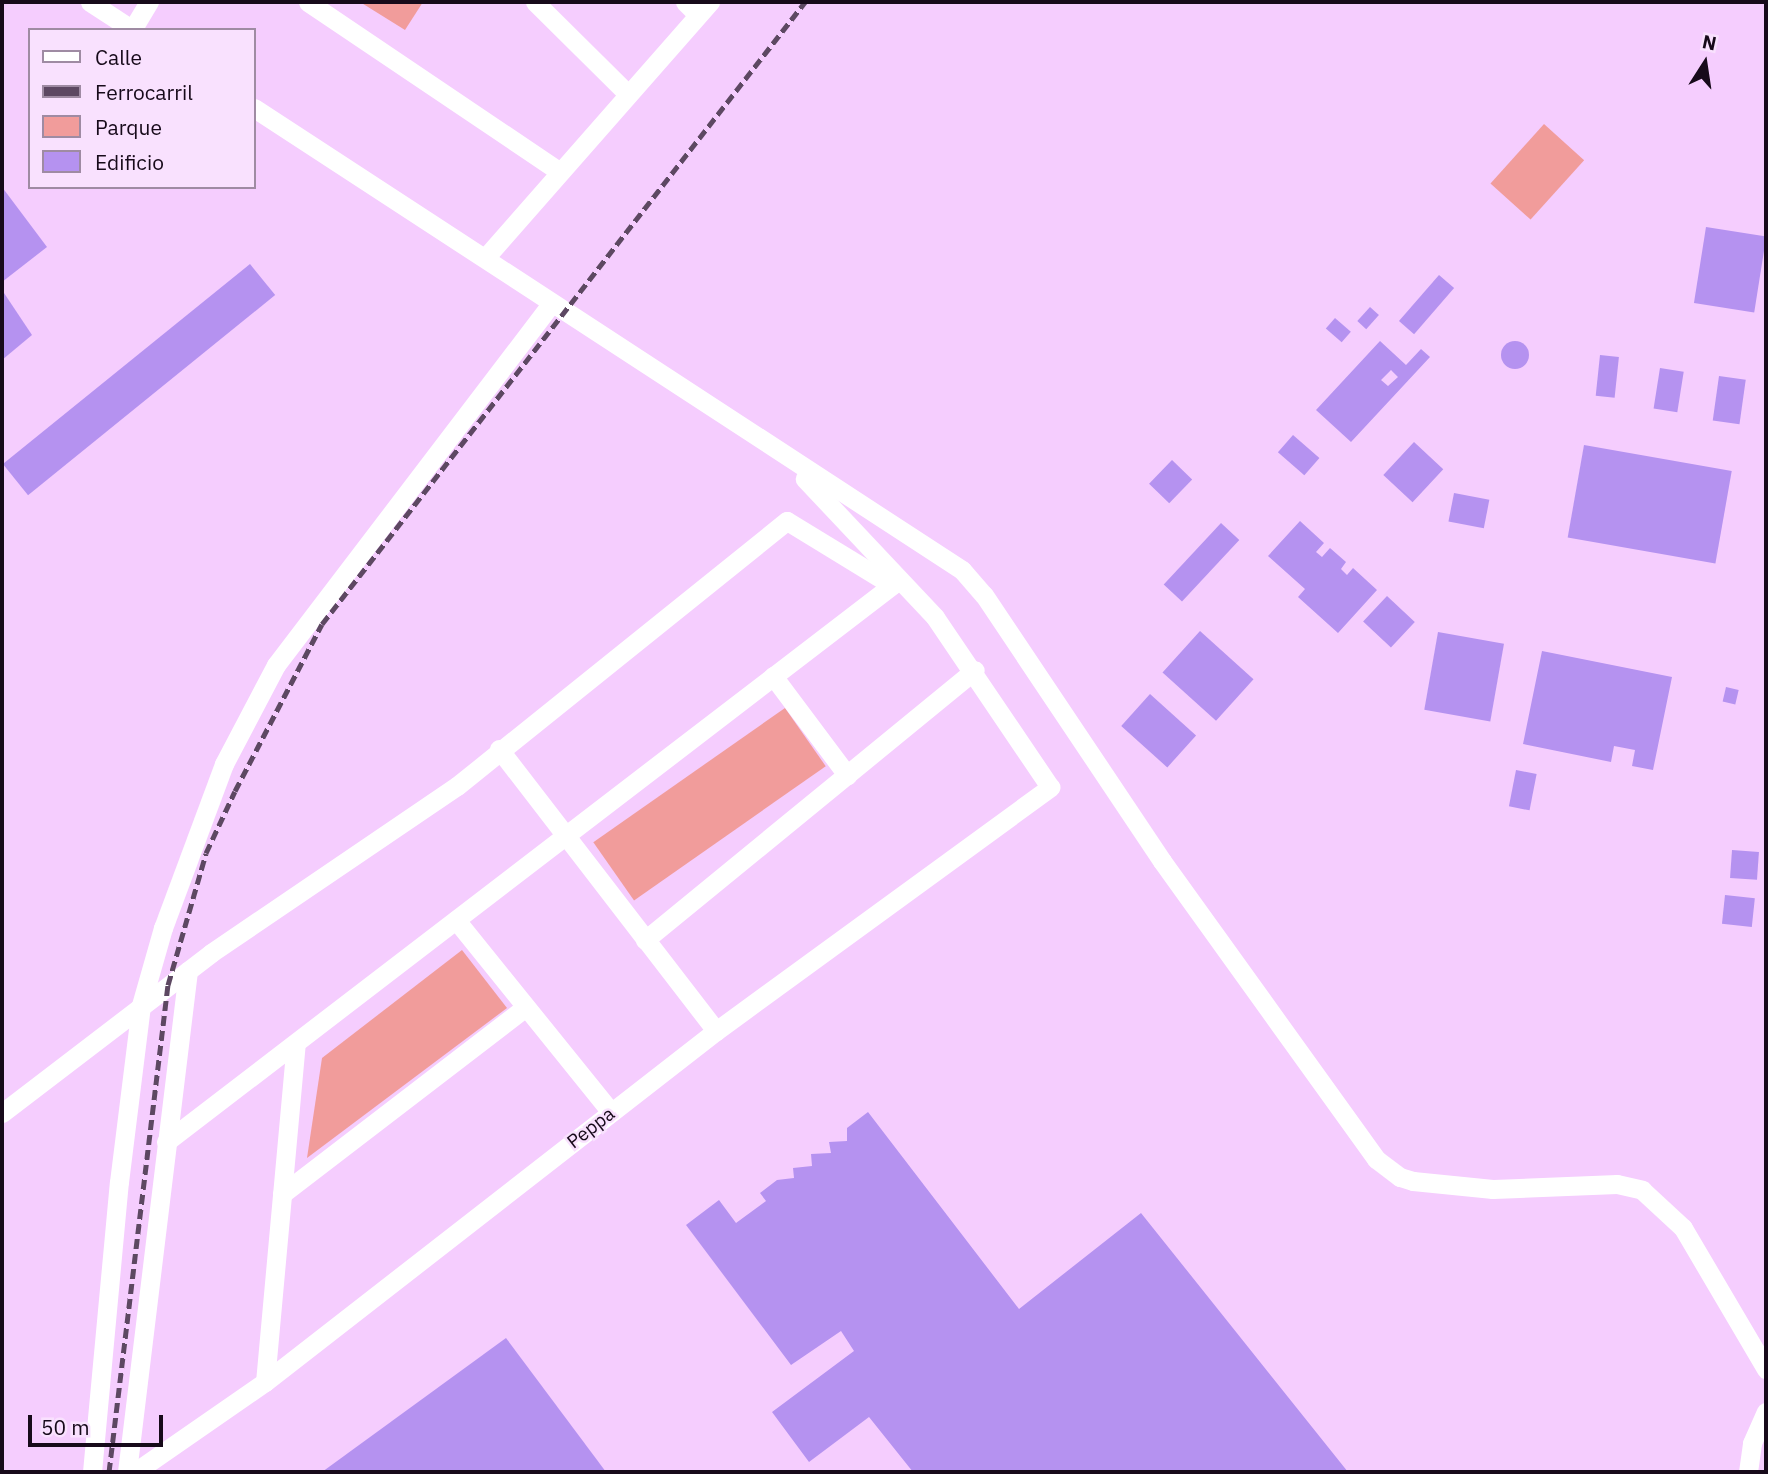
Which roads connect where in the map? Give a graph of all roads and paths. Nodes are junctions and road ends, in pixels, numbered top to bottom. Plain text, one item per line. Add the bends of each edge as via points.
1 (90, 2) edge
2 (149, 2) edge
3 (308, 2) edge
4 (535, 2) edge
5 (698, 6) edge
6 (129, 28) edge
7 (133, 28) edge
8 (628, 94) junction
9 (256, 109) edge
10 (559, 171) junction
11 (485, 258) junction
12 (552, 303) junction
13 (785, 458) junction
14 (895, 582) junction
15 (975, 670) junction
16 (773, 676) junction
17 (499, 749) junction
18 (847, 775) junction
19 (565, 836) junction
20 (456, 920) junction
21 (645, 940) junction
22 (188, 971) junction
23 (141, 1005) junction
24 (526, 1007) junction
25 (716, 1031) junction
26 (296, 1043) junction
27 (611, 1112) junction
28 (2, 1113) edge
29 (166, 1143) junction
30 (282, 1194) junction
31 (1766, 1369) edge
32 (265, 1382) junction
33 (1766, 1412) edge
34 (92, 1472) edge
35 (127, 1472) edge
36 (135, 1472) edge
37 (1748, 1472) edge

1 - 6 street
2 - 7 street
3 - 10 street
4 - 8 street
5 - 8 street
8 - 10 street
9 - 11 street
10 - 11 street
11 - 12 street
12 - 13 street
12 - 23 street via 276,665 224,764 163,928
13 - 14 street
13 - 31 street via 962,570 984,595 1162,861 1376,1159 1413,1181 1493,1189 1617,1184 1642,1190 1683,1228
14 - 15 street via 935,617
14 - 16 street
14 - 17 street via 787,522
15 - 18 street
15 - 25 street, Peppa via 1050,787
16 - 18 street
16 - 19 street
17 - 19 street
17 - 22 street via 457,786
18 - 21 street
19 - 20 street
19 - 21 street
20 - 24 street
20 - 26 street
21 - 25 street
22 - 23 street
22 - 29 street
23 - 28 street
23 - 34 street
24 - 27 street
24 - 30 street
25 - 27 street, Peppa
26 - 29 street
26 - 30 street
27 - 32 street, Peppa
29 - 35 street
30 - 32 street
32 - 36 street, Peppa
33 - 37 street via 1752,1443

